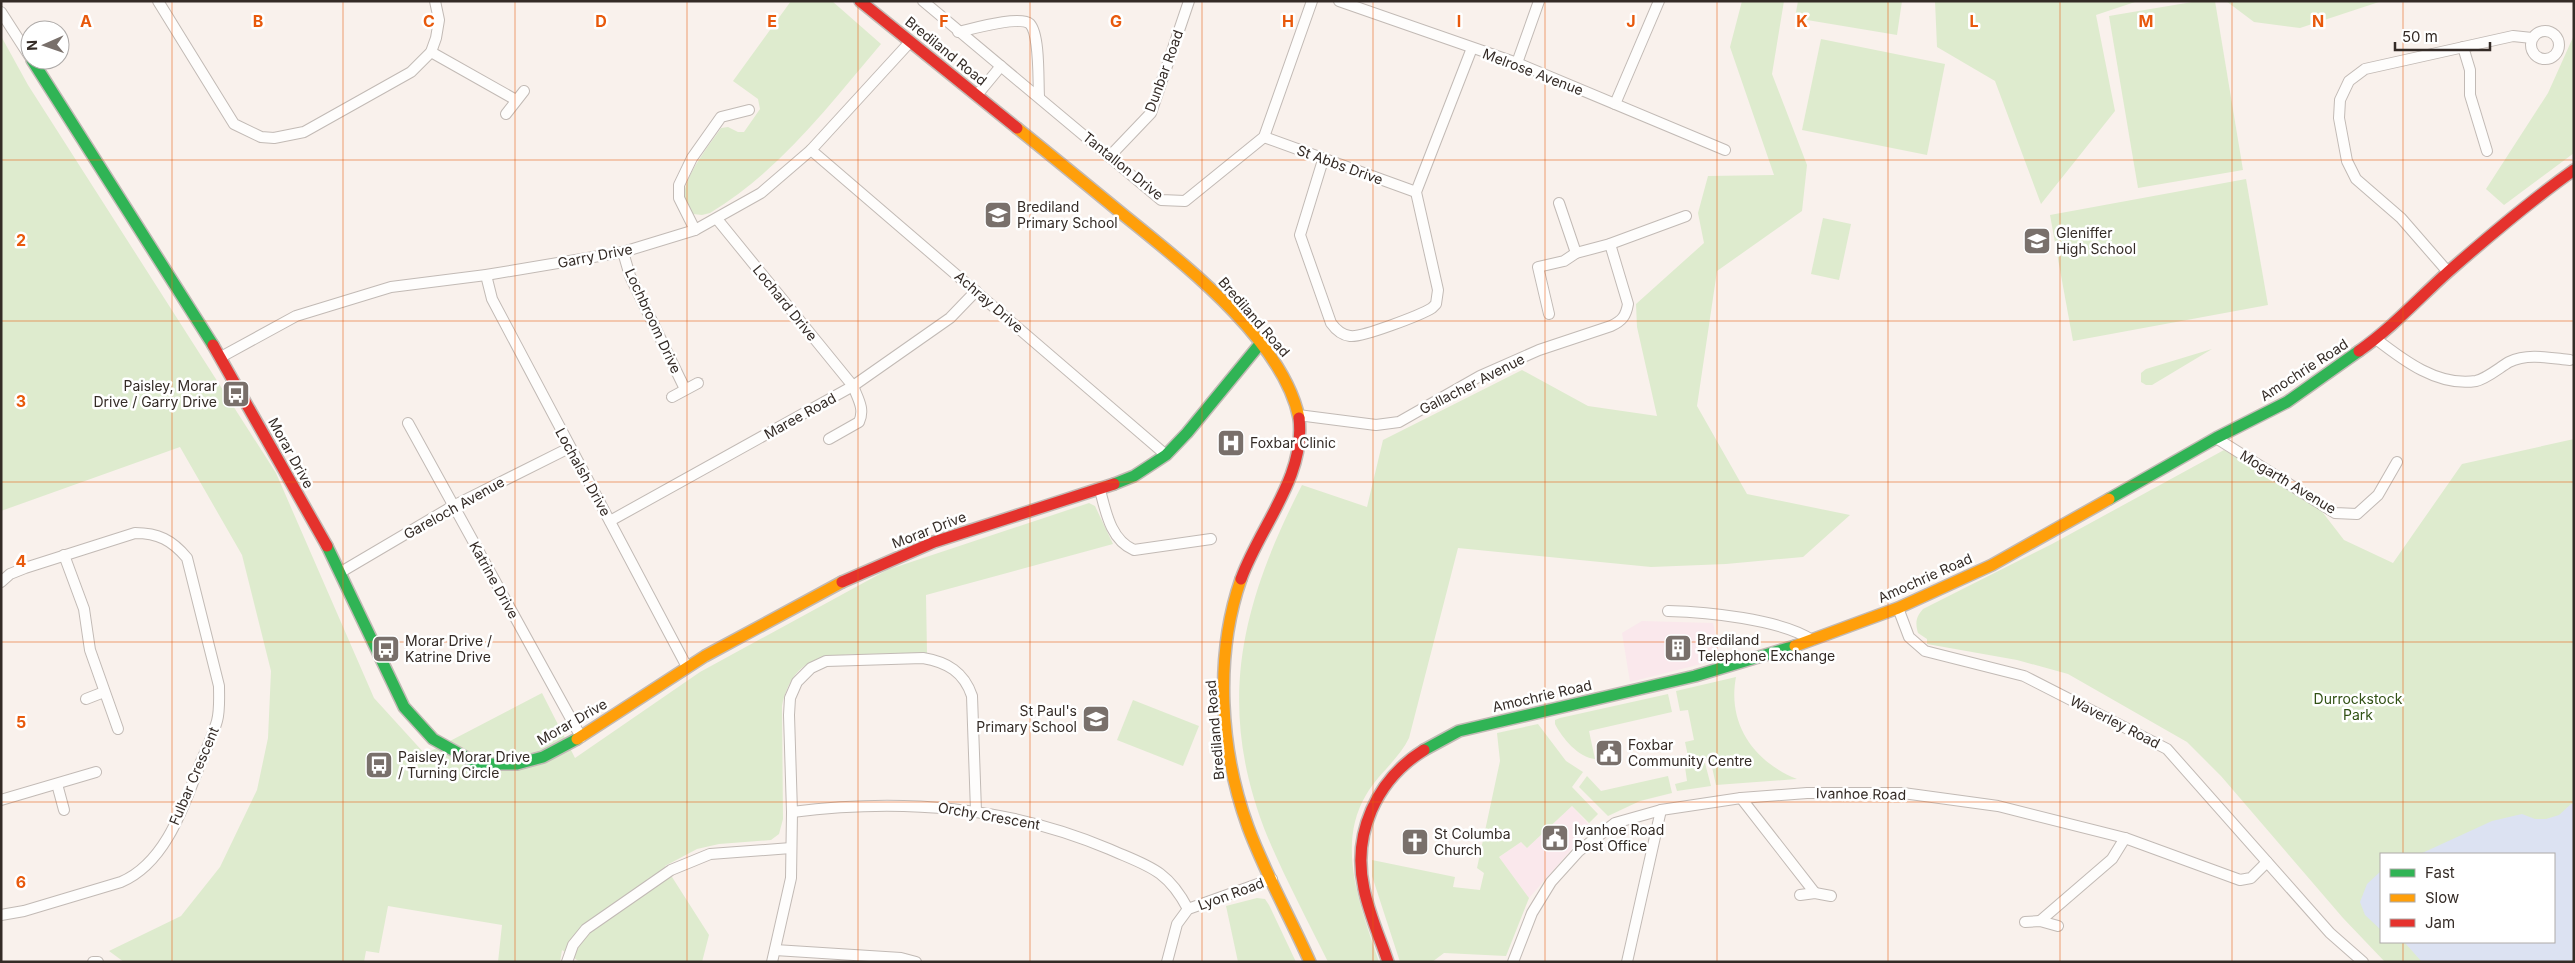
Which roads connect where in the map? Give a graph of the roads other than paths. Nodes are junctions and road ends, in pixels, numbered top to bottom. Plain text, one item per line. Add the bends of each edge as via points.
1 (158, 1) edge
2 (436, 1) edge
3 (860, 1) edge
4 (923, 1) edge
5 (1189, 1) edge
6 (1312, 1) edge
7 (1339, 1) edge
8 (1539, 1) edge
9 (1659, 1) edge
10 (1, 12) edge
11 (958, 32) junction
12 (2532, 38) dead end
13 (20, 41) edge
14 (910, 42) junction
15 (2463, 47) junction
16 (1472, 48) junction
17 (431, 52) junction
18 (1517, 63) junction
19 (1002, 66) junction
20 (39, 70) edge
21 (524, 91) dead end
22 (977, 95) junction
23 (1039, 96) junction
24 (516, 100) junction
25 (1615, 104) junction
26 (748, 110) dead end
27 (506, 114) dead end
28 (1264, 136) junction
29 (811, 150) junction
30 (1725, 150) dead end
31 (2487, 151) dead end
32 (1109, 158) junction
33 (1323, 160) junction
34 (2574, 170) edge
35 (1416, 192) junction
36 (1559, 203) dead end
37 (1686, 216) dead end
38 (717, 219) junction
39 (695, 230) junction
40 (1610, 244) junction
41 (623, 252) junction
42 (1576, 252) junction
43 (2448, 272) junction
44 (486, 275) junction
45 (976, 291) junction
46 (1549, 314) dead end
47 (2376, 339) junction
48 (1260, 344) junction
49 (221, 357) junction
50 (2570, 360) dead end
51 (698, 383) dead end
52 (853, 386) junction
53 (685, 389) junction
54 (672, 397) dead end
55 (1298, 416) junction
56 (408, 424) dead end
57 (2216, 438) junction
58 (829, 439) dead end
59 (569, 448) junction
60 (1166, 455) junction
61 (2397, 462) dead end
62 (1100, 490) junction
63 (454, 506) junction
64 (610, 521) junction
65 (1211, 539) dead end
66 (64, 555) junction
67 (340, 572) junction
68 (1, 582) edge
69 (1898, 608) junction
70 (1668, 611) dead end
71 (1812, 640) junction
72 (687, 667) junction
73 (104, 692) junction
74 (86, 699) dead end
75 (118, 729) dead end
76 (581, 737) junction
77 (96, 772) dead end
78 (57, 784) junction
79 (1741, 798) junction
80 (1, 800) edge
81 (64, 810) dead end
82 (1661, 810) junction
83 (976, 811) junction
84 (792, 812) junction
85 (2124, 838) junction
86 (792, 848) junction
87 (2267, 862) junction
88 (1272, 879) junction
89 (1815, 893) junction
90 (1800, 895) dead end
91 (1831, 896) dead end
92 (1188, 909) junction
93 (1, 915) edge
94 (2040, 921) junction
95 (2025, 922) dead end
96 (2058, 926) dead end
97 (775, 950) junction
98 (93, 962) edge
99 (98, 962) edge
100 (568, 962) edge
101 (772, 962) edge
102 (916, 962) edge
103 (1167, 962) edge
104 (1310, 962) edge
105 (1388, 962) edge
106 (1513, 962) edge
107 (1627, 962) edge
108 (2363, 962) edge

1 - 17 street via 234,124 261,137 289,137 304,132 411,72
2 - 17 street via 439,20
3 - 14 street, Brediland Road
4 - 11 street, Tantallon Drive
5 - 32 street, Dunbar Road via 1151,113
6 - 28 street
7 - 16 street, Melrose Avenue
8 - 18 street
9 - 25 street
10 - 13 street, Morar Drive
11 - 19 street, Tantallon Drive
11 - 23 street via 1010,22 1030,25 1036,46
12 - 15 street via 2513,36
14 - 22 street, Brediland Road
14 - 29 street, Garry Drive
15 - 31 street via 2470,70 2470,95
15 - 43 street via 2365,69 2349,81 2340,100 2341,132 2347,161 2356,179 2401,218
16 - 18 street, Melrose Avenue
16 - 35 street
17 - 24 street
18 - 25 street, Melrose Avenue
19 - 22 street
19 - 23 street, Tantallon Drive
20 - 49 street, Morar Drive
21 - 24 street
22 - 48 street, Brediland Road via 1198,277
23 - 32 street, Tantallon Drive
24 - 27 street
25 - 30 street, Melrose Avenue
26 - 39 street via 720,117 678,185 679,198
28 - 32 street, Tantallon Drive via 1185,201 1160,200
28 - 33 street, St Abbs Drive
29 - 38 street, Garry Drive via 761,193
29 - 45 street, Achray Drive
33 - 35 street, St Abbs Drive
33 - 35 street via 1300,235 1331,323 1342,334 1358,336 1428,311 1436,304 1438,290
34 - 43 street, Amochrie Road via 2540,194
36 - 42 street
37 - 40 street
38 - 39 street, Garry Drive
38 - 52 street, Lochard Drive
39 - 41 street, Garry Drive
40 - 42 street
40 - 55 street, Gallacher Avenue via 1628,304 1627,314 1620,322 1539,350 1480,376 1400,422 1376,425
41 - 44 street, Garry Drive
41 - 53 street, Lochbroom Drive via 630,276
42 - 46 street via 1564,261 1538,267
43 - 47 street, Amochrie Road
44 - 49 street, Garry Drive via 391,287 296,316
44 - 59 street, Lochalsh Drive via 492,299
45 - 52 street, Maree Road via 950,318
45 - 60 street, Achray Drive
47 - 50 street via 2407,363 2442,379 2476,381 2512,361 2534,356
47 - 57 street, Amochrie Road via 2287,402
48 - 55 street, Brediland Road via 1289,385
48 - 60 street, Morar Drive
49 - 67 street, Morar Drive
51 - 53 street, Lochbroom Drive
52 - 58 street, Lochard Drive via 863,410 862,418
52 - 64 street, Maree Road
53 - 54 street, Lochbroom Drive
55 - 88 street, Brediland Road via 1300,433 1296,464 1249,559 1234,605 1225,652 1225,701 1232,775 1248,824
56 - 63 street, Katrine Drive
57 - 61 street, Mogarth Avenue via 2335,513 2357,514 2378,495
57 - 69 street, Amochrie Road via 1992,565
59 - 63 street, Gareloch Avenue
59 - 64 street, Lochalsh Drive
60 - 62 street, Morar Drive via 1134,476
62 - 65 street via 1114,534 1124,546 1134,550
62 - 72 street, Morar Drive via 934,542 857,574
63 - 67 street, Gareloch Avenue
63 - 76 street, Katrine Drive
64 - 72 street, Lochalsh Drive
66 - 68 street via 10,574
66 - 73 street via 84,609 90,650
66 - 93 street, Fulbar Crescent via 135,533 151,533 177,546 187,558 219,686 217,720 185,803 163,844 141,870 121,882
67 - 76 street, Morar Drive via 404,707 432,739 478,764 518,764 543,757
69 - 71 street, Amochrie Road
69 - 87 street, Waverley Road via 1909,638 1925,651 2024,676 2167,749
70 - 71 street via 1737,618 1801,633
71 - 105 street, Amochrie Road via 1695,676 1459,730 1434,741 1410,758 1386,781 1372,806 1361,851 1362,878
72 - 76 street, Morar Drive
73 - 74 street
73 - 75 street
77 - 78 street
78 - 80 street
78 - 81 street
79 - 82 street, Ivanhoe Road
79 - 85 street, Ivanhoe Road via 1807,793 1903,793 1998,806
79 - 89 street
82 - 106 street, Ivanhoe Road via 1615,823 1579,851 1551,882 1532,913
82 - 107 street
83 - 84 street, Orchy Crescent via 866,805
83 - 84 street via 973,707 969,686 955,670 936,660 923,658 830,660 818,663 804,673 790,698 788,715
83 - 92 street, Orchy Crescent via 1053,828 1148,866 1174,884
84 - 86 street
85 - 87 street, Ivanhoe Road via 2240,880 2251,878
85 - 94 street via 2112,858
86 - 97 street via 791,878
86 - 100 street via 710,854 671,870 586,929 573,945
87 - 108 street, Waverley Road via 2330,933
88 - 92 street, Lyon Road
88 - 104 street, Brediland Road
89 - 90 street
89 - 91 street
92 - 103 street, Lyon Road via 1177,924
94 - 95 street
94 - 96 street
97 - 101 street
97 - 102 street via 901,958
98 - 99 street

